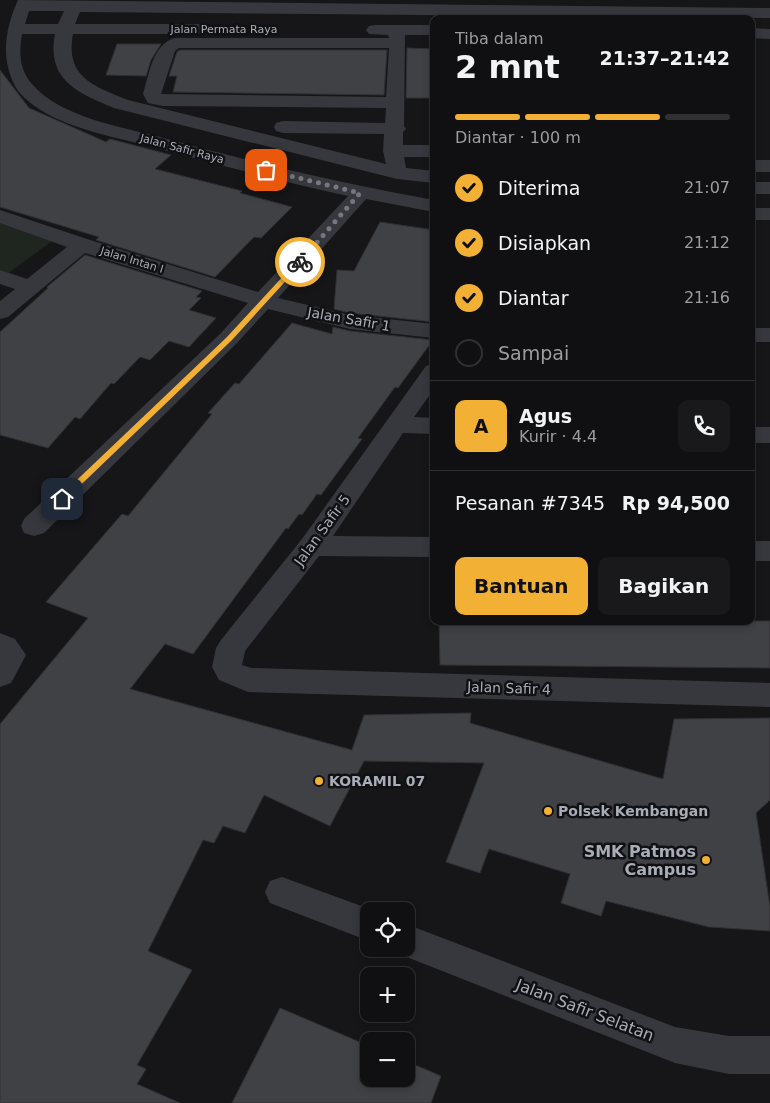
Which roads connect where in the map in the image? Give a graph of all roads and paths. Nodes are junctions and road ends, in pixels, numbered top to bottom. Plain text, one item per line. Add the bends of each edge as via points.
1 (24, 3) edge
2 (76, 3) edge
3 (562, 6) edge
4 (770, 13) edge
5 (14, 29) junction
6 (65, 29) junction
7 (430, 31) edge
8 (755, 33) edge
9 (770, 34) edge
10 (397, 36) junction
11 (755, 46) edge
12 (770, 46) edge
13 (395, 103) junction
14 (283, 127) dead end
15 (396, 129) junction
16 (393, 151) junction
17 (430, 151) edge
18 (755, 166) edge
19 (770, 166) edge
20 (396, 173) junction
21 (430, 177) edge
22 (755, 188) edge
23 (770, 188) edge
24 (360, 193) junction
25 (430, 205) edge
26 (755, 214) edge
27 (770, 214) edge
28 (0, 216) edge
29 (82, 245) junction
30 (0, 277) edge
31 (31, 287) junction
32 (264, 302) junction
33 (0, 312) edge
34 (430, 330) edge
35 (755, 335) edge
36 (770, 335) edge
37 (430, 376) edge
38 (398, 425) junction
39 (430, 426) edge
40 (755, 434) edge
41 (770, 435) edge
42 (34, 526) dead end
43 (312, 546) junction
44 (430, 547) edge
45 (755, 551) edge
46 (770, 551) edge
47 (0, 644) edge
48 (0, 675) edge
49 (248, 680) joint
50 (770, 695) edge
51 (282, 892) dead end
52 (360, 922) edge
53 (415, 944) edge
54 (770, 1055) edge

1 - 2 street, Jalan Permata Raya
1 - 5 street, Jalan Safir Raya
2 - 3 street, Jalan Permata Raya
2 - 6 street
3 - 4 street, Jalan Permata Raya
5 - 6 street, Jalan Permata Raya
5 - 24 street, Jalan Safir Raya via 10,56 15,73 40,101 60,112 209,157
6 - 10 street, Jalan Permata Raya
6 - 20 street via 62,60 66,71 72,80 97,95 121,104
7 - 10 street, Jalan Permata Raya
8 - 9 street
10 - 13 street
10 - 13 street via 175,43 167,49 152,94 163,100
11 - 12 street
13 - 15 street
14 - 15 street
15 - 16 street
16 - 17 street
16 - 20 street
18 - 19 street
20 - 21 street
22 - 23 street
24 - 25 street, Jalan Safir Raya
24 - 32 street
26 - 27 street
28 - 29 street, Jalan Intan I
29 - 31 street
29 - 32 street, Jalan Intan I
30 - 31 street
31 - 33 street
32 - 34 street, Jalan Safir 1 via 350,322
32 - 42 street
35 - 36 street
37 - 38 street, Jalan Safir 5
38 - 39 street
38 - 43 street, Jalan Safir 5
40 - 41 street
43 - 44 street
43 - 49 street, Jalan Safir 5 via 230,651 228,670
45 - 46 street
47 - 48 street via 11,655
49 - 50 street, Jalan Safir 4
51 - 52 street
53 - 54 street, Jalan Safir Selatan via 675,1046 729,1055

